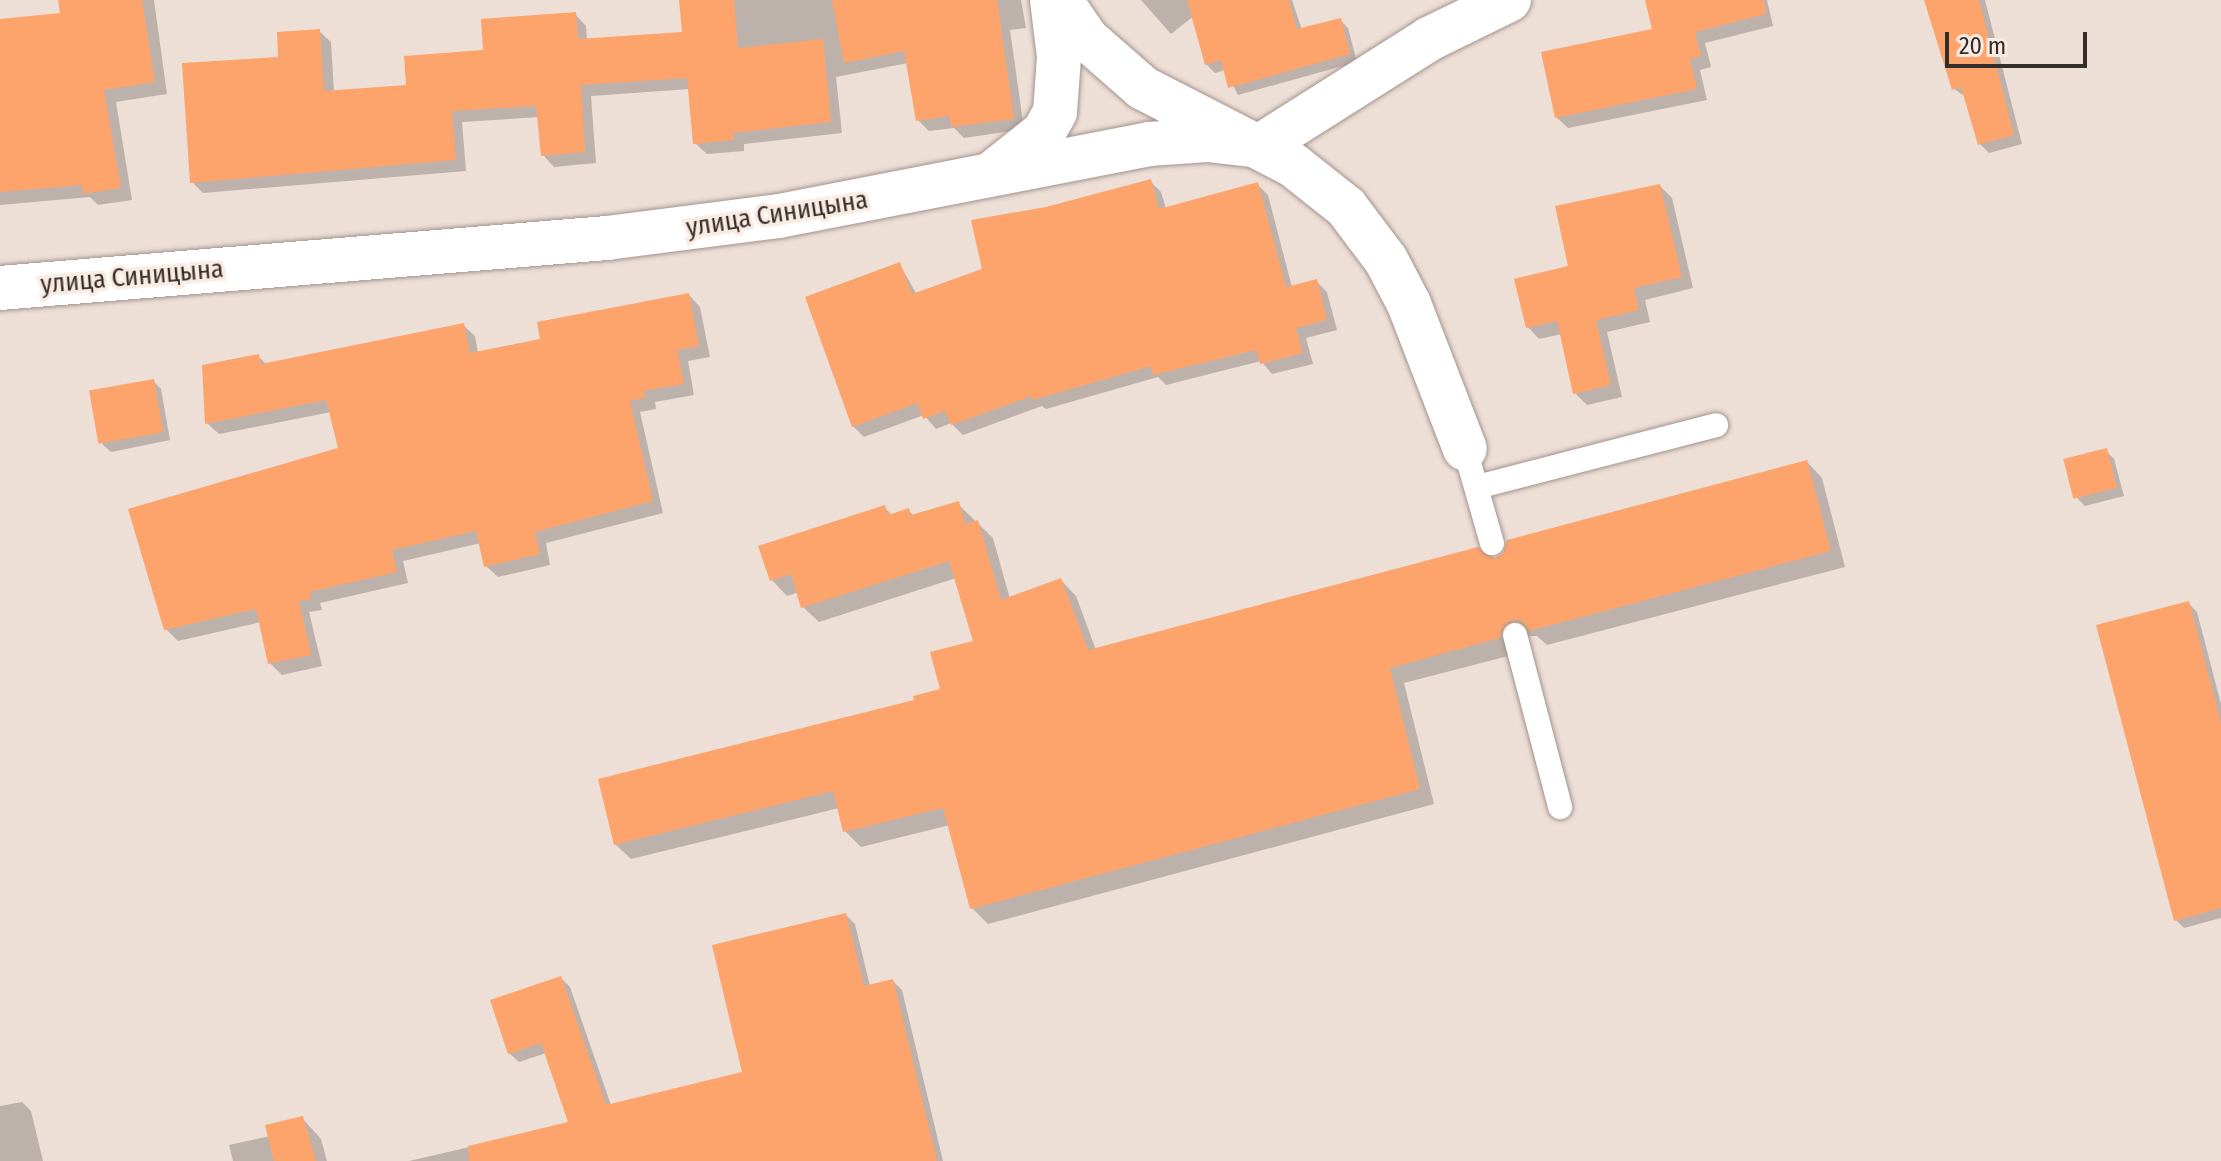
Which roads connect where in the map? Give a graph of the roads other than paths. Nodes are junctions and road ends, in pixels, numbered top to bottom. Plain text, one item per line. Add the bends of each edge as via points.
1 (1052, 0) edge
2 (1060, 0) edge
3 (1488, 3) edge
4 (1260, 146) junction
5 (983, 179) junction
6 (0, 288) edge
7 (1716, 425) dead end
8 (1471, 468) junction
9 (1492, 543) dead end
10 (1515, 635) dead end
11 (1560, 807) dead end

1 - 5 street via 1059,57 1055,112 1036,139
2 - 4 street via 1087,39 1143,88
3 - 4 street
4 - 5 street, улица Синицына via 1163,142
4 - 8 street via 1319,182 1367,232 1409,304
5 - 6 street, улица Синицына via 637,235
7 - 8 lane
8 - 9 lane
10 - 11 lane

